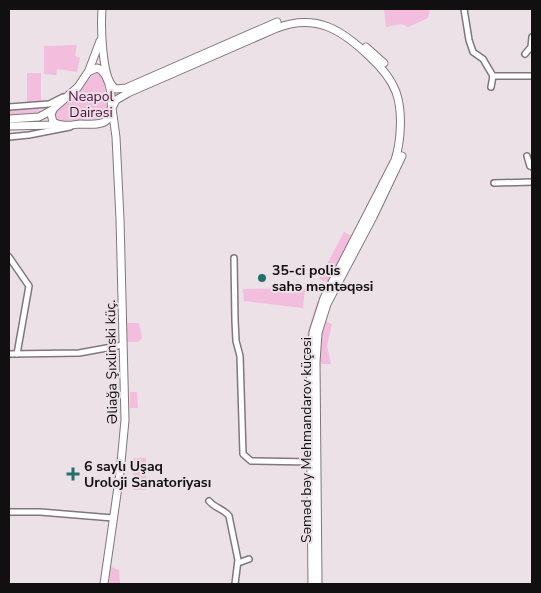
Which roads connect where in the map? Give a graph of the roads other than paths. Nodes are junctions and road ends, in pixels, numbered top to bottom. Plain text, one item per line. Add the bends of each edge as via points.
1 (102, 9) edge
2 (464, 9) edge
3 (101, 35) junction
4 (532, 38) edge
5 (532, 48) edge
6 (372, 54) junction
7 (525, 54) dead end
8 (88, 72) junction
9 (493, 76) junction
10 (532, 76) edge
11 (108, 77) junction
12 (491, 87) dead end
13 (72, 92) junction
14 (9, 107) edge
15 (54, 108) junction
16 (112, 108) junction
17 (9, 119) edge
18 (80, 124) junction
19 (96, 124) junction
20 (61, 125) junction
21 (9, 126) edge
22 (9, 137) edge
23 (116, 137) junction
24 (527, 156) dead end
25 (532, 167) edge
26 (532, 182) edge
27 (494, 183) dead end
28 (9, 257) edge
29 (234, 258) dead end
30 (123, 346) junction
31 (9, 354) edge
32 (17, 354) junction
33 (311, 462) junction
34 (209, 502) dead end
35 (9, 512) edge
36 (113, 518) junction
37 (249, 560) dead end
38 (238, 563) junction
39 (104, 584) edge
40 (235, 584) edge
41 (312, 584) edge
42 (318, 584) edge

1 - 3 main road
2 - 9 street via 473,52 483,59
3 - 8 main road
3 - 11 main road, Əliağa Şıxlinski küç.
4 - 5 street
5 - 7 street
6 - 11 main road, Səməd bəy Mehmandarov küçəsi via 354,36 335,25 314,18 295,18 276,23 120,90 113,88
6 - 16 main road, Səməd bəy Mehmandarov küçəsi via 334,28 313,22 288,24 128,92 116,100
6 - 33 main road, Səməd bəy Mehmandarov küçəsi via 396,94 399,146 389,174 324,298 313,332 310,363
6 - 42 main road, Səməd bəy Mehmandarov küçəsi via 390,70 400,89 404,146 390,184 327,304 318,333
8 - 11 main road, Səməd bəy Mehmandarov küçəsi via 101,68
8 - 13 main road
9 - 10 street
9 - 12 street
11 - 16 main road, Əliağa Şıxlinski küç.
13 - 14 street via 49,104
13 - 15 main road
15 - 17 main road via 39,117
15 - 20 main road via 51,119
16 - 19 main road, Səməd bəy Mehmandarov küçəsi via 106,121
16 - 23 main road, Əliağa Şıxlinski küç.
18 - 19 main road
18 - 20 main road
18 - 22 street via 51,132
19 - 23 main road via 111,127
20 - 21 main road
23 - 30 main road, Əliağa Şıxlinski küç.
24 - 25 street
26 - 27 street
28 - 32 street via 29,286
29 - 33 street via 243,454 250,461
30 - 32 street via 79,353
30 - 36 main road, Əliağa Şıxlinski küç. via 125,427
31 - 32 street
33 - 41 main road, Səməd bəy Mehmandarov küçəsi
34 - 38 street via 229,516
35 - 36 street
36 - 39 main road, Əliağa Şıxlinski küç.
37 - 38 street
38 - 40 street

